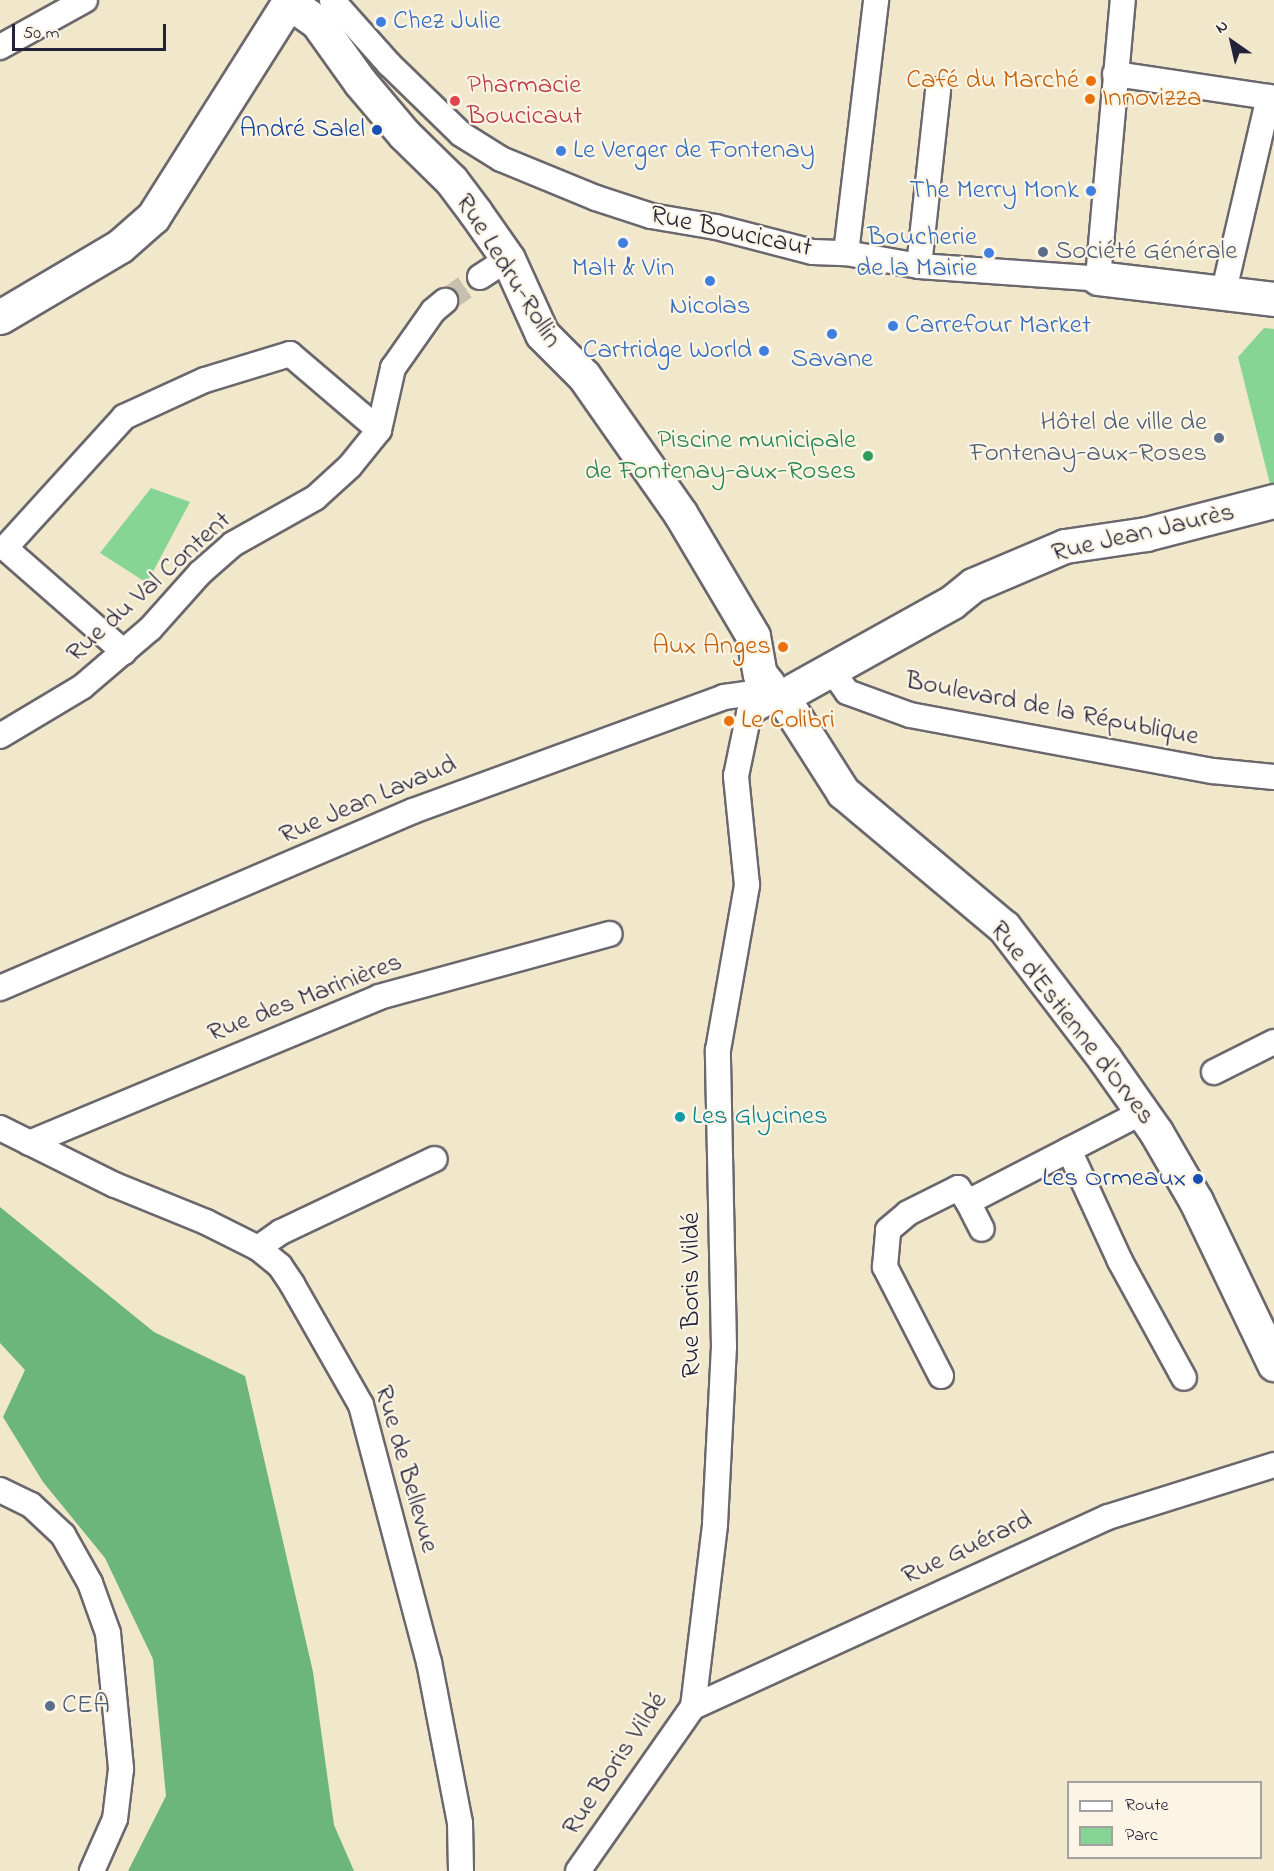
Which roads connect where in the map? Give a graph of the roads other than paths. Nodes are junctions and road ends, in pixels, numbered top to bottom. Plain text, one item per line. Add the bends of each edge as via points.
1 (85, 0) edge
2 (332, 0) edge
3 (876, 0) edge
4 (290, 2) edge
5 (1122, 6) edge
6 (0, 47) edge
7 (1115, 74) junction
8 (938, 90) dead end
9 (846, 253) junction
10 (508, 259) junction
11 (920, 266) junction
12 (480, 277) tunnel mouth
13 (1098, 278) junction
14 (1224, 291) junction
15 (1274, 298) edge
16 (446, 301) tunnel mouth
17 (0, 317) edge
18 (379, 430) junction
19 (1274, 501) edge
20 (124, 652) junction
21 (832, 671) junction
22 (768, 696) junction
23 (0, 736) edge
24 (1274, 777) edge
25 (610, 934) dead end
26 (0, 988) edge
27 (1274, 1042) edge
28 (1214, 1071) dead end
29 (1142, 1112) junction
30 (0, 1128) edge
31 (29, 1143) junction
32 (1069, 1149) junction
33 (435, 1159) dead end
34 (968, 1202) junction
35 (982, 1229) dead end
36 (258, 1248) junction
37 (1274, 1364) edge
38 (941, 1376) dead end
39 (1184, 1378) dead end
40 (1274, 1465) edge
41 (0, 1490) edge
42 (693, 1707) junction
43 (92, 1871) edge
44 (461, 1871) edge
45 (578, 1871) edge

1 - 6 street
2 - 9 street, Rue Boucicaut via 438,115 501,159 651,216 716,227 780,247
3 - 9 street
4 - 10 street, Rue Ledru-Rollin via 317,22 346,65 404,134 451,180
4 - 17 street via 153,217 120,246
5 - 7 street
7 - 13 street
7 - 14 street via 1269,97
8 - 11 street
9 - 11 street, Rue Boucicaut
10 - 12 street
10 - 22 street, Rue Ledru-Rollin via 542,334 584,376 680,513 753,636
11 - 13 street, Rue Boucicaut
13 - 14 street, Rue Boucicaut
14 - 15 street, Rue Boucicaut
16 - 18 street, Rue du Val Content via 433,311 393,368
18 - 20 street, Rue du Val Content via 350,466 315,498 233,544
18 - 20 street via 290,354 204,380 124,417 5,548
19 - 21 street, Rue Jean Jaurès via 1146,534 1065,546 973,585 951,602
20 - 23 street, Rue du Val Content via 82,687
21 - 22 street, Rue Jean Jaurès
21 - 24 street, Boulevard de la République via 847,692 910,715 1213,771
22 - 26 street, Rue Jean Lavaud via 724,697 413,811
22 - 29 street, Rue d'Estienne d'Orves via 843,792 1004,927
22 - 42 street, Rue Boris Vildé via 736,776 747,885 718,1050 724,1347 716,1512
25 - 31 street, Rue des Marinières via 379,997
27 - 28 street
29 - 32 street
29 - 37 street, Rue d'Estienne d'Orves via 1196,1201
30 - 31 street, Rue de Bellevue
31 - 36 street, Rue de Bellevue
32 - 34 street
32 - 39 street via 1120,1261
33 - 36 street via 281,1232
34 - 35 street
34 - 38 street via 958,1188 908,1213 888,1230 885,1267
36 - 44 street, Rue de Bellevue via 280,1266 361,1405 429,1662 460,1823
40 - 42 street, Rue Guérard via 1108,1517
41 - 43 street via 31,1505 63,1535 90,1583 108,1633 121,1769 115,1819
42 - 45 street, Rue Boris Vildé

